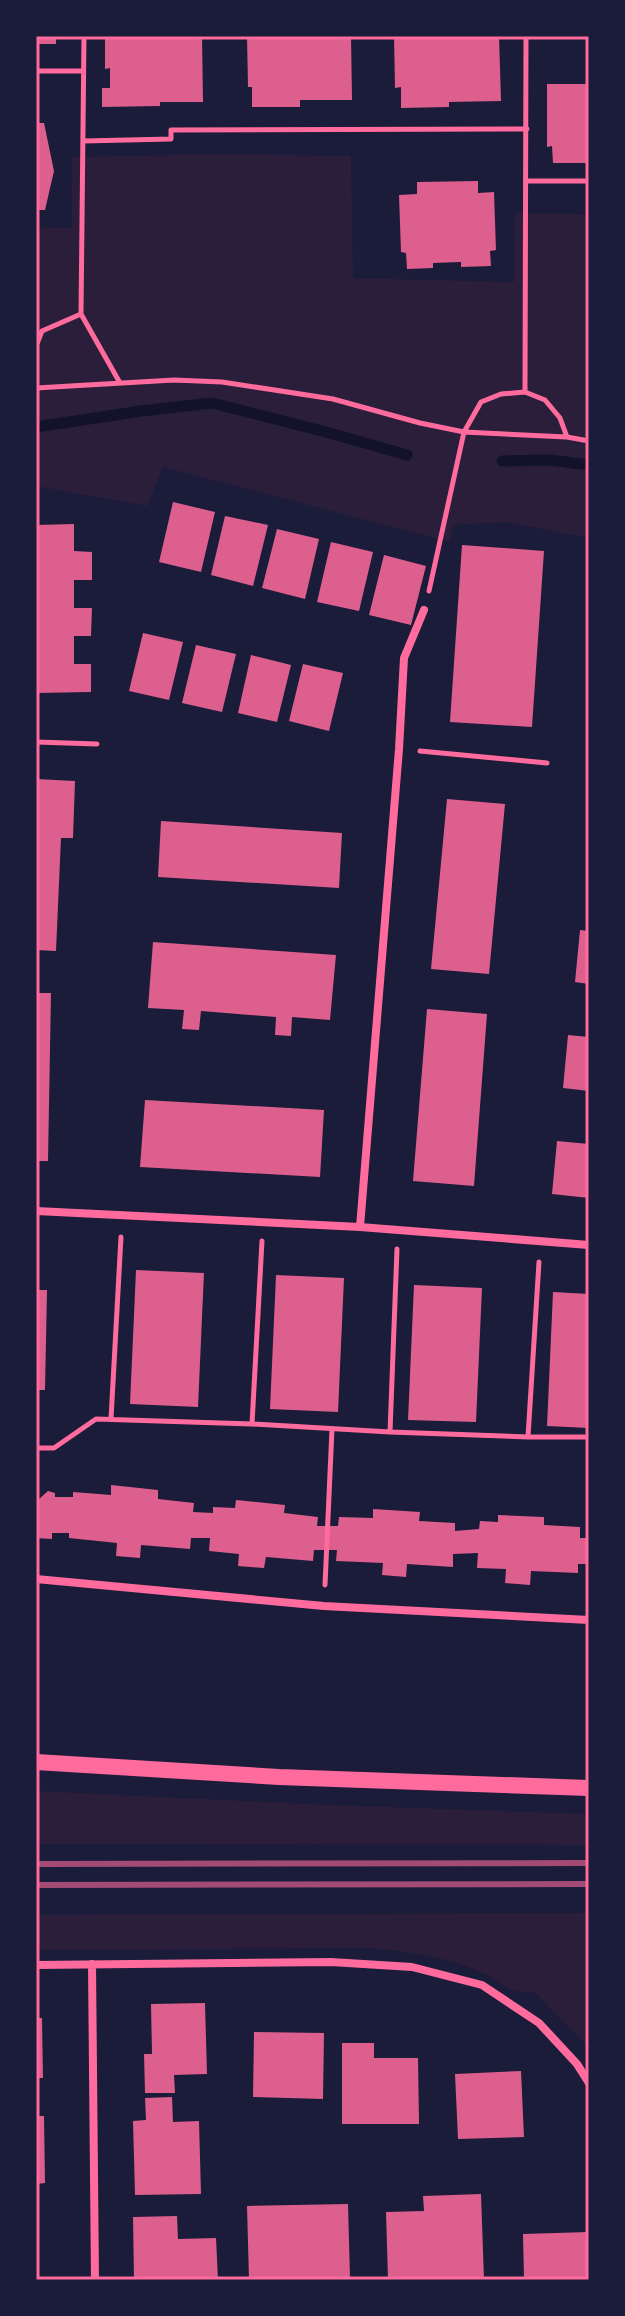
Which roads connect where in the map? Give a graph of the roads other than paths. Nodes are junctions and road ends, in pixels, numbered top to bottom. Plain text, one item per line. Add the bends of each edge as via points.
1 (424, 610) road end
2 (36, 1211) edge
3 (360, 1227) junction
4 (589, 1245) edge
5 (36, 1579) edge
6 (589, 1620) edge
7 (36, 1762) edge
8 (589, 1788) edge
9 (92, 1964) junction
10 (36, 1965) edge
11 (589, 2083) edge
12 (95, 2280) edge

1 - 3 street via 404,658
2 - 3 street
3 - 4 street
5 - 6 street via 324,1606
7 - 8 main road
9 - 10 street
9 - 11 street via 331,1962 412,1967 482,1985 539,2023
9 - 12 street

